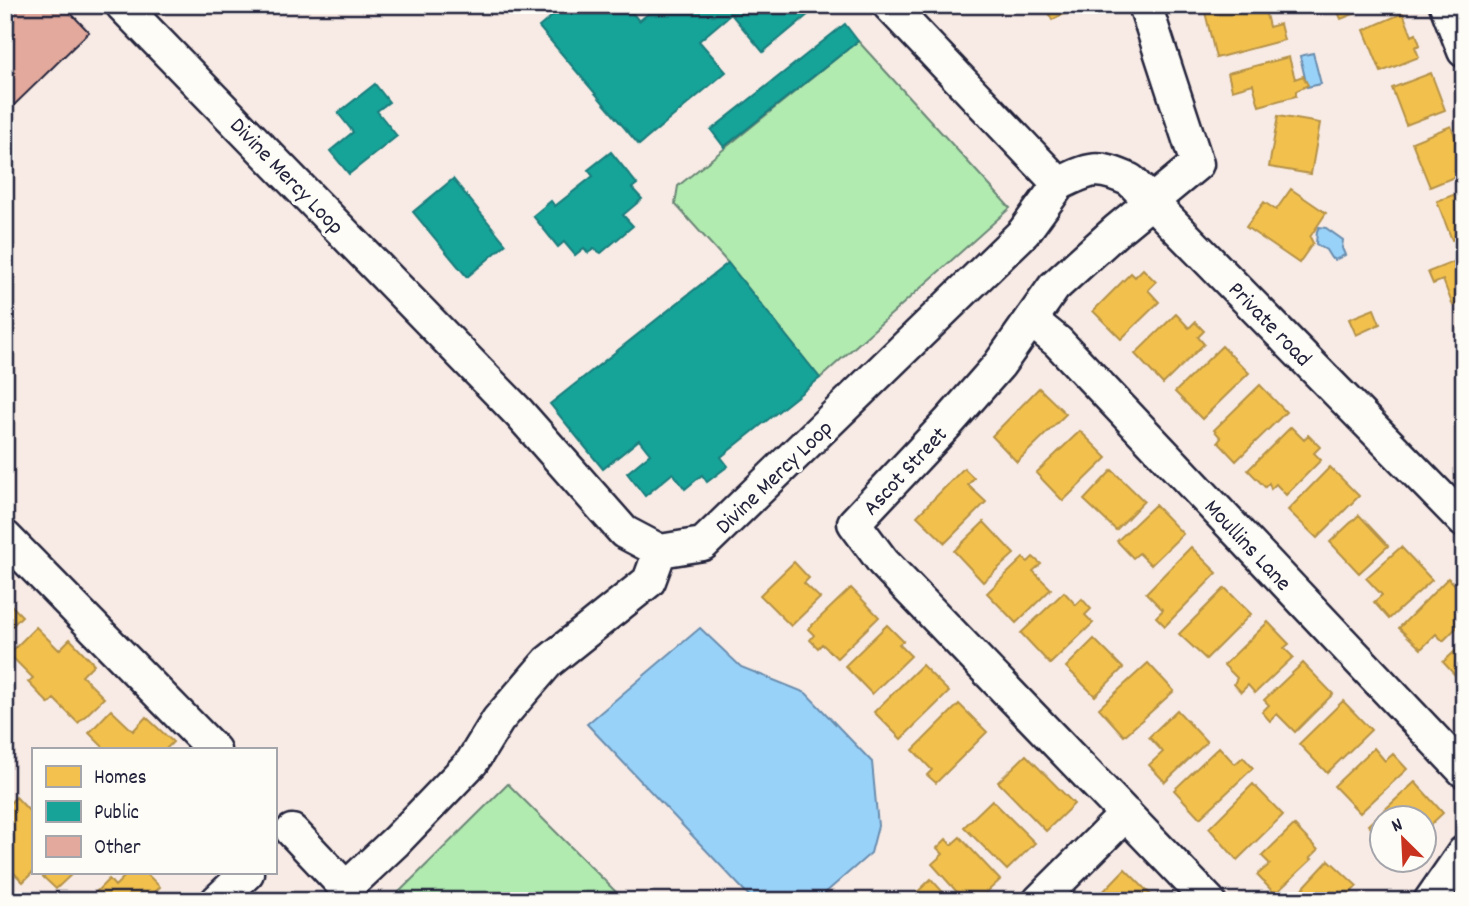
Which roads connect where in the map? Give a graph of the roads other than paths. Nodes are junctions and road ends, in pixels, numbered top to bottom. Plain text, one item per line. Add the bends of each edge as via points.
1 (122, 5) edge
2 (889, 5) edge
3 (1145, 5) edge
4 (1446, 5) edge
5 (1464, 51) edge
6 (1059, 184) junction
7 (1153, 201) junction
8 (1031, 320) junction
9 (1464, 521) edge
10 (5, 537) edge
11 (660, 551) junction
12 (212, 748) edge
13 (1464, 771) edge
14 (1126, 814) junction
15 (280, 830) edge
16 (1464, 852) edge
17 (246, 874) edge
18 (218, 901) edge
19 (1039, 901) edge
20 (1209, 901) edge
21 (1430, 901) edge

1 - 11 street, Divine Mercy Loop via 519,412 624,532
2 - 6 street
3 - 7 street, Ascot Street via 1197,164
4 - 5 street
6 - 7 street, Private road via 1087,170 1109,170 1130,180
6 - 11 street, Divine Mercy Loop via 1024,232 703,544
7 - 8 street, Ascot Street via 1054,287
7 - 9 street, Private road
8 - 13 street, Moullins Lane via 1058,342
8 - 14 street, Ascot Street via 982,385 854,523 883,562
10 - 12 street
11 - 15 street via 649,581 548,662 498,720 472,762 346,888
14 - 19 street
14 - 20 street, Ascot Street
16 - 21 street
17 - 18 street

